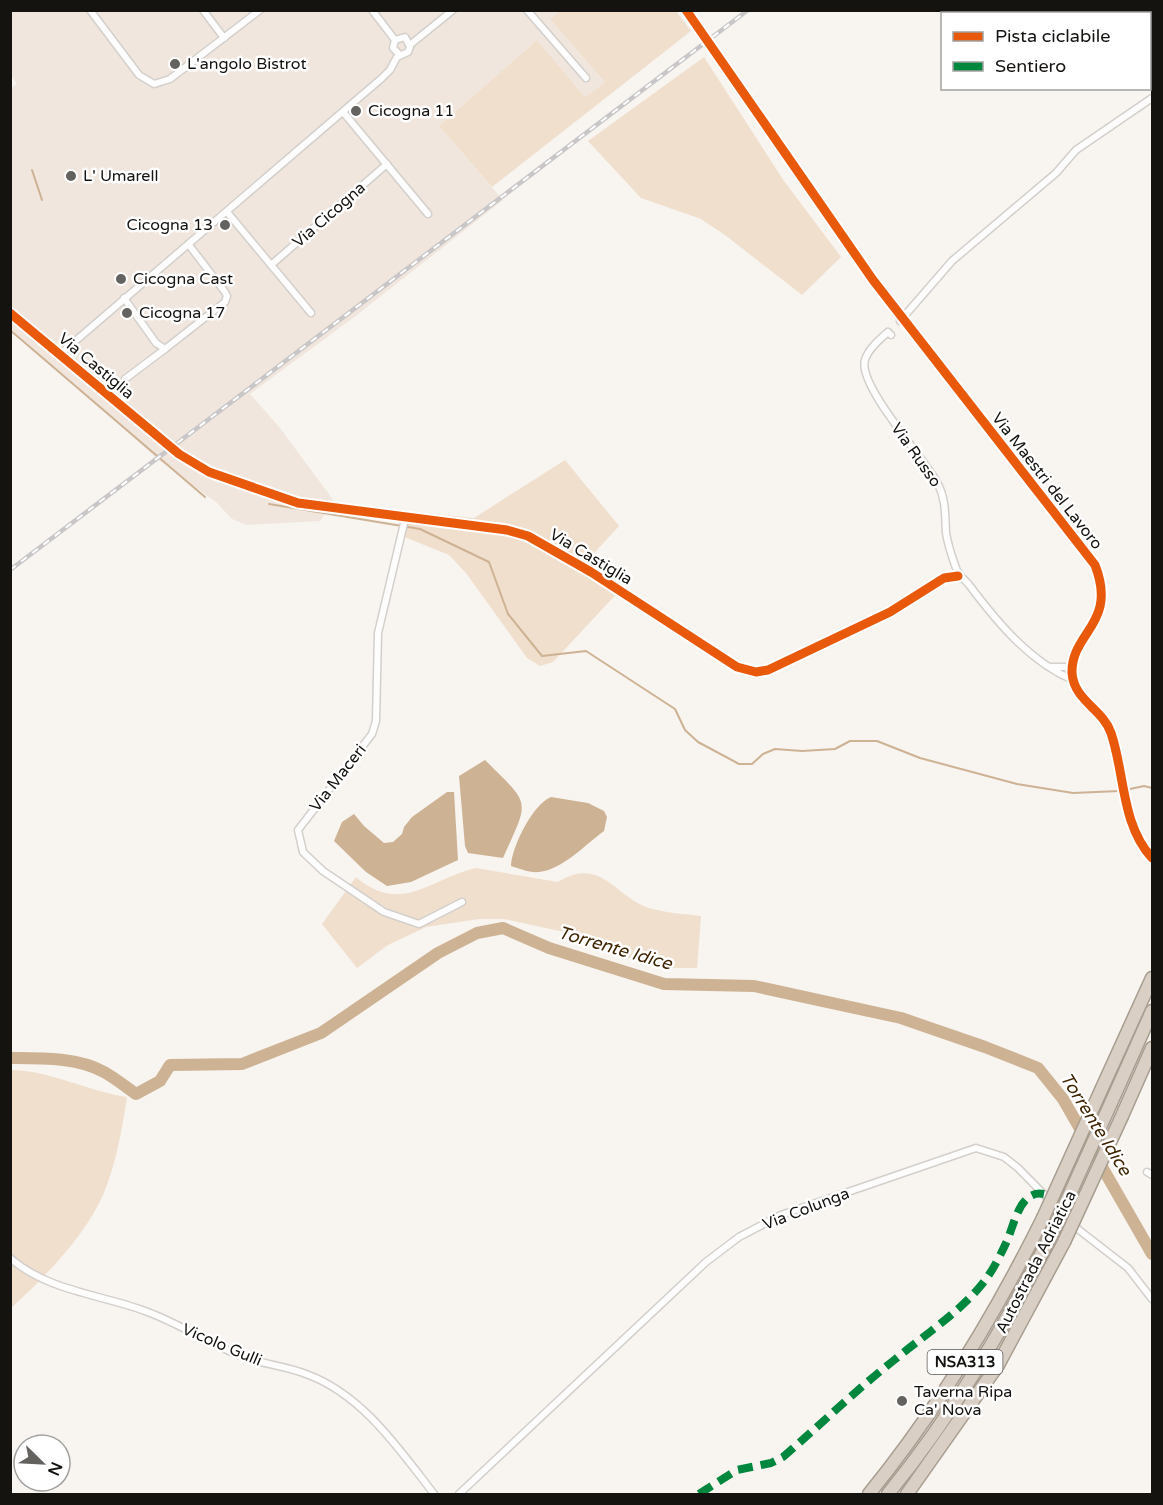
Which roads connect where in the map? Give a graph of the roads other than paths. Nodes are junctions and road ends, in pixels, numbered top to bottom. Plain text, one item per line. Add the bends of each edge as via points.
1 (90, 10) edge
2 (203, 10) edge
3 (260, 10) edge
4 (372, 10) edge
5 (453, 10) edge
6 (527, 10) edge
7 (686, 10) edge
8 (693, 20) tunnel mouth
9 (224, 38) junction
10 (395, 40) junction
11 (411, 44) junction
12 (399, 54) junction
13 (716, 54) tunnel mouth
14 (586, 78) dead end
15 (1152, 98) edge
16 (343, 112) junction
17 (387, 164) junction
18 (227, 212) junction
19 (428, 214) dead end
20 (189, 245) junction
21 (271, 265) junction
22 (124, 298) junction
23 (10, 313) edge
24 (311, 313) dead end
25 (901, 320) junction
26 (891, 335) dead end
27 (165, 349) junction
28 (59, 355) junction
29 (125, 379) dead end
30 (162, 441) tunnel mouth
31 (179, 454) tunnel mouth
32 (404, 524) junction
33 (958, 576) junction
34 (1049, 667) junction
35 (1073, 667) junction
36 (1073, 680) junction
37 (1152, 858) edge
38 (462, 902) dead end
39 (1152, 978) edge
40 (1152, 1011) edge
41 (1152, 1048) edge
42 (10, 1258) edge
43 (1152, 1299) edge
44 (434, 1494) edge
45 (459, 1494) edge
46 (869, 1494) edge
47 (888, 1494) edge
48 (907, 1494) edge

1 - 9 street via 138,75 154,84 170,79
2 - 9 street
3 - 9 street
4 - 10 street
5 - 11 street
6 - 14 street
7 - 8 street
10 - 11 street via 403,36
10 - 12 street via 393,48
11 - 12 street via 408,52
12 - 16 street via 390,70
13 - 25 street, Via Maestri del Lavoro
15 - 25 street via 1076,150 1056,173 952,261
16 - 17 street
16 - 18 street
17 - 19 street
17 - 21 street, Via Cicogna
18 - 20 street
18 - 21 street
20 - 22 street
20 - 27 street via 227,296 225,302
21 - 24 street
22 - 27 street
22 - 28 street
23 - 28 street, Via Castiglia
25 - 35 street, Via Maestri del Lavoro via 1095,565 1101,588 1099,611
26 - 33 street, Via Russo via 888,332 871,350 864,361 865,370 894,424 939,488
27 - 29 street
28 - 30 street, Via Castiglia
31 - 32 street, Via Castiglia via 209,472 298,503
32 - 33 street, Via Castiglia via 507,530 528,537 591,572 737,667 756,672 768,670 890,612 944,578
32 - 38 street, Via Maceri via 378,633 376,721 372,734 298,830 303,852 310,859 384,912 419,924
33 - 34 street, Via Russo via 1004,628
34 - 35 street
34 - 36 street, Via Russo
35 - 36 street
36 - 37 street, Via Russo via 1112,734 1131,819
39 - 46 highway, NSA313, bridge via 1043,1218 977,1343 921,1427
40 - 47 highway, Autostrada Adriatica, bridge via 1054,1229 987,1355
41 - 48 highway, Autostrada Adriatica, bridge via 1064,1242 998,1365
42 - 44 street, Vicolo Gulli via 46,1283 146,1311 237,1355 306,1374 346,1394
43 - 45 street, Via Colunga via 1128,1268 1079,1230 1018,1168 1004,1157 976,1149 781,1215 739,1237 706,1262

